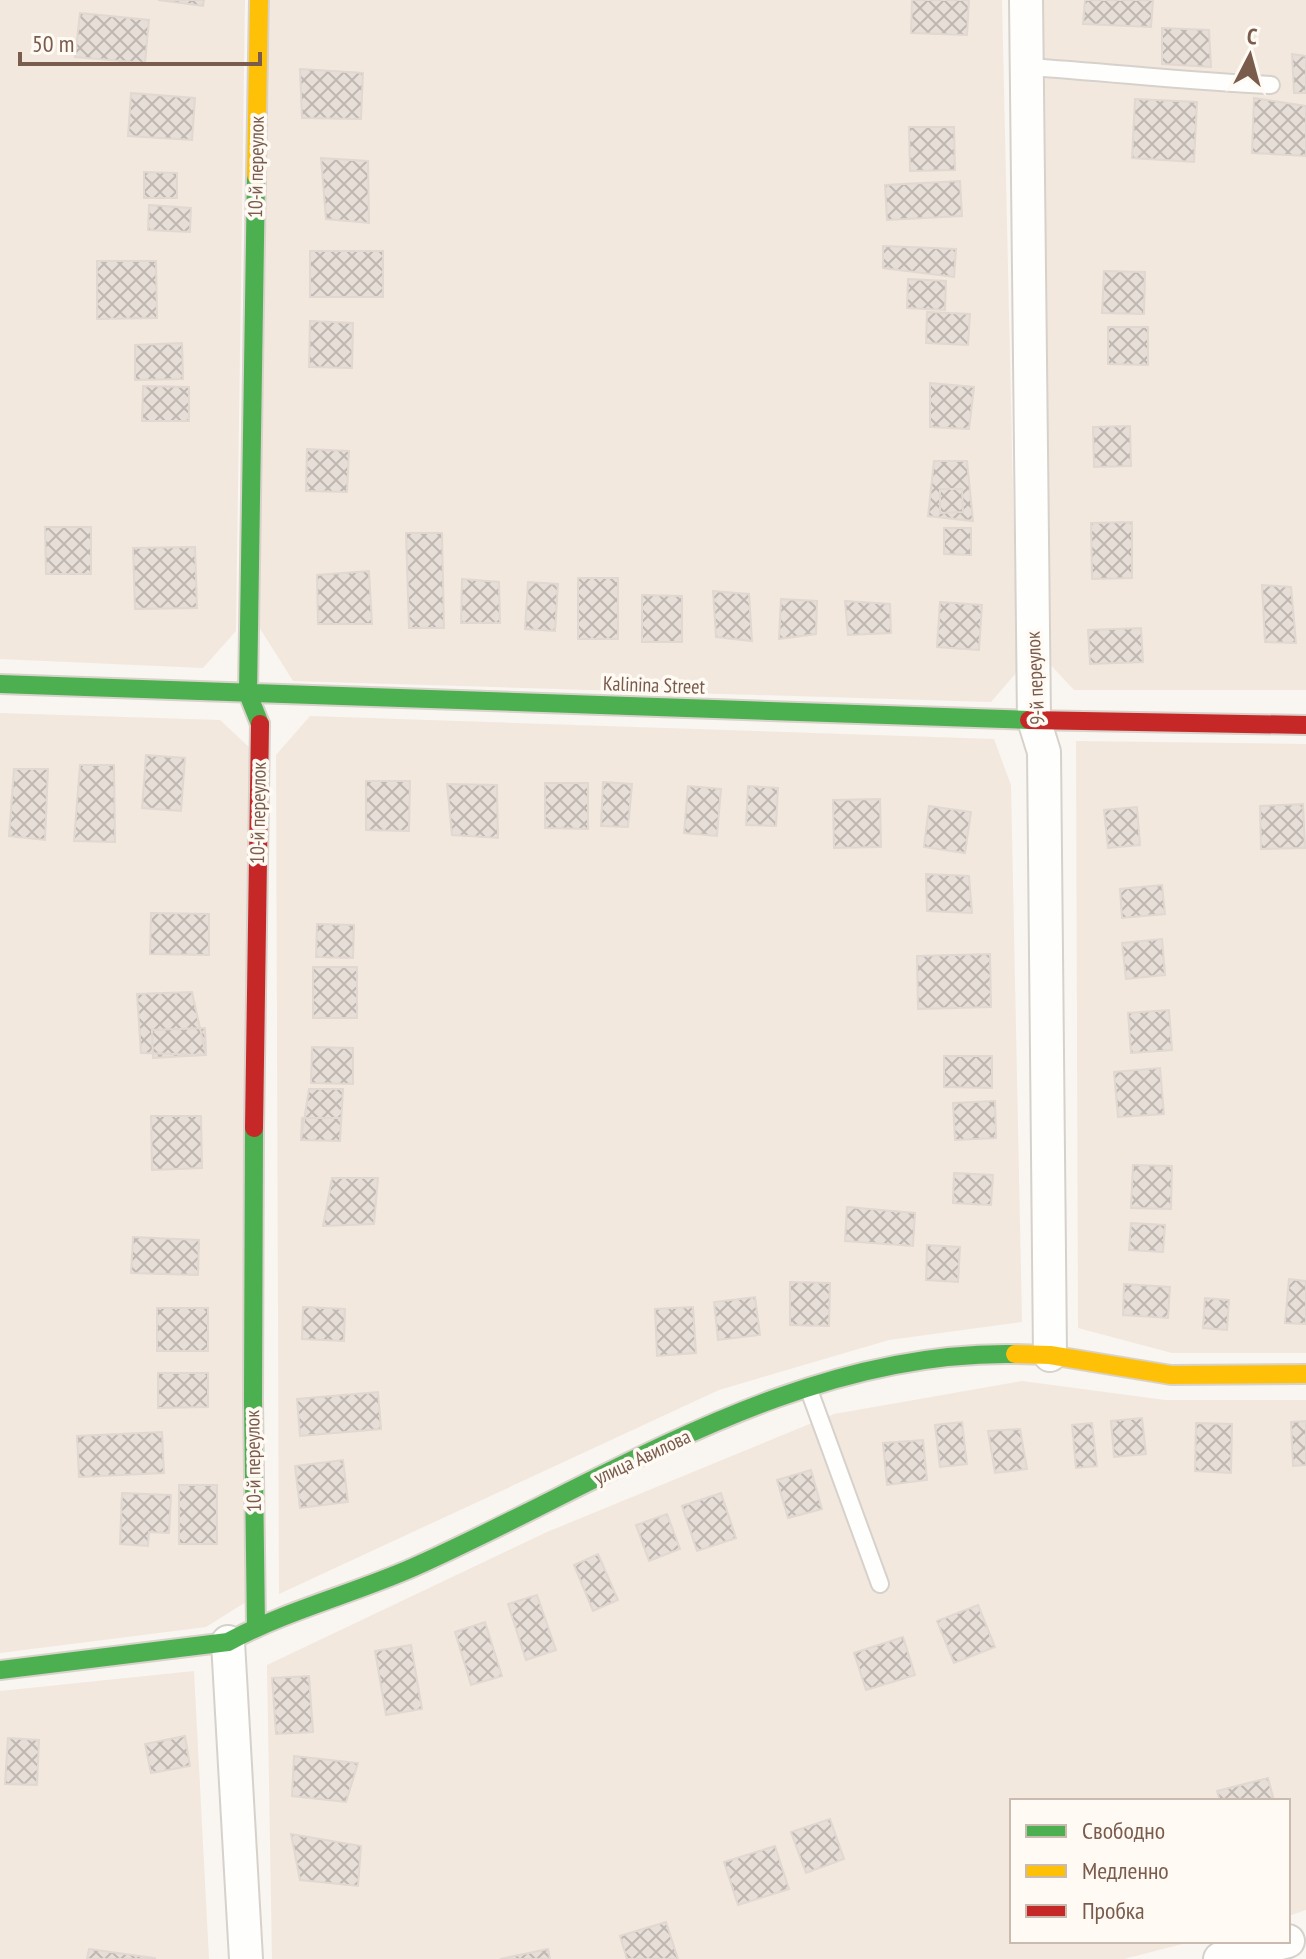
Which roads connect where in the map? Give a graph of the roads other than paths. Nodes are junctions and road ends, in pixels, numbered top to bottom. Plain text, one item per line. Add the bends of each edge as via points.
1 (259, 0) edge
2 (1026, 0) edge
3 (1027, 67) junction
4 (1271, 85) dead end
5 (0, 684) edge
6 (248, 694) junction
7 (1034, 720) junction
8 (1306, 725) edge
9 (1050, 1355) junction
10 (1306, 1374) edge
11 (809, 1388) junction
12 (880, 1584) dead end
13 (256, 1627) junction
14 (228, 1642) junction
15 (0, 1670) edge
16 (1280, 1943) edge
17 (246, 1959) edge
18 (1220, 1959) edge

1 - 6 street, 10-й переулок
2 - 3 street, 9-й переулок
3 - 4 lane
3 - 7 street, 9-й переулок
5 - 6 street, Kalinina Street
6 - 7 street, Kalinina Street
6 - 13 street, 10-й переулок via 260,724 252,1173
7 - 8 street, Kalinina Street
7 - 9 street, 9-й переулок via 1044,752
9 - 10 street, улица Авилова via 1171,1375
9 - 11 street, улица Авилова via 885,1365
11 - 12 lane
11 - 13 street, улица Авилова via 748,1407 412,1568
13 - 14 street, улица Авилова
14 - 15 street, улица Авилова
14 - 17 street
16 - 18 street

